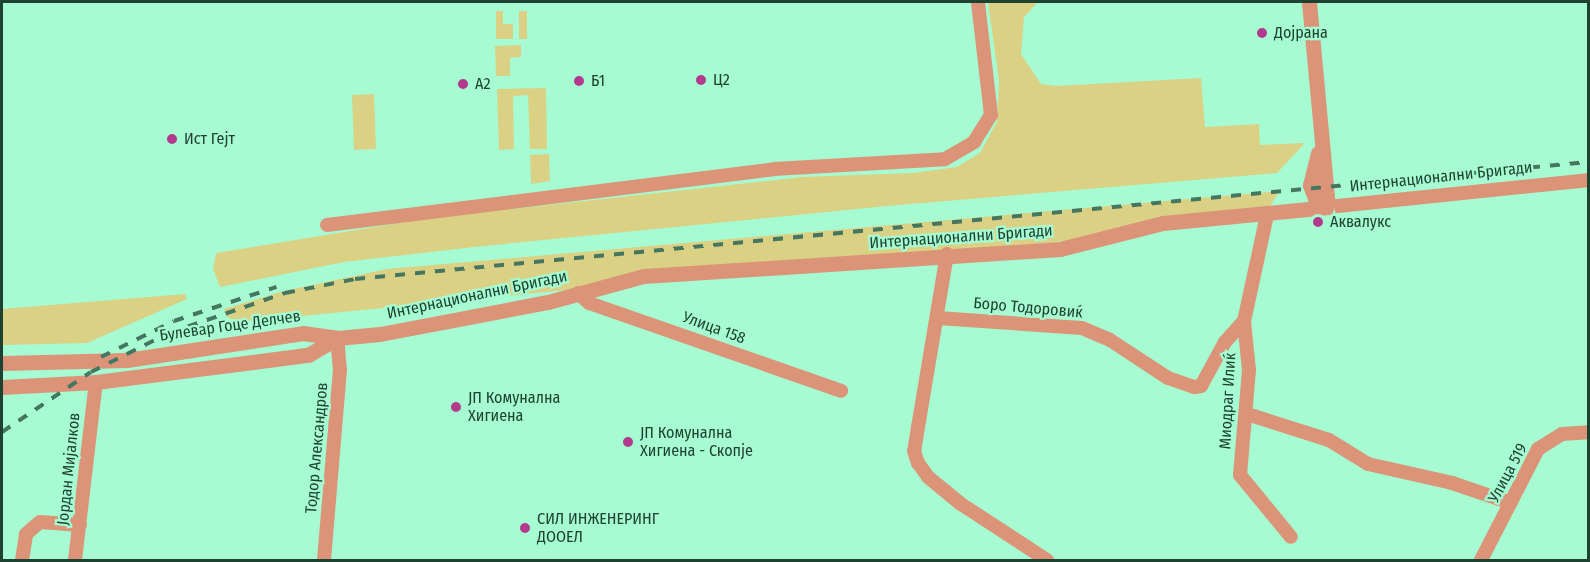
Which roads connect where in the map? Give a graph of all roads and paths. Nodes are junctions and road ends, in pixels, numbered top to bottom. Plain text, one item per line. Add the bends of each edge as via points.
1 (978, 2) edge
2 (1309, 2) edge
3 (1321, 141) junction
4 (1588, 180) edge
5 (1310, 185) junction
6 (1323, 208) junction
7 (1267, 215) junction
8 (327, 225) dead end
9 (947, 254) junction
10 (578, 292) junction
11 (938, 318) junction
12 (1244, 321) junction
13 (337, 338) junction
14 (2, 363) edge
15 (96, 382) junction
16 (2, 387) edge
17 (841, 390) dead end
18 (1246, 414) junction
19 (1588, 432) edge
20 (1511, 503) junction
21 (80, 525) junction
22 (1291, 537) dead end
23 (22, 561) edge
24 (75, 561) edge
25 (324, 561) edge
26 (1047, 561) edge
27 (1481, 561) edge

1 - 8 street via 991,115 974,142 945,159 774,169
2 - 3 street, Интернационални Бригади
3 - 5 street, Интернационални Бригади
3 - 6 street, Интернационални Бригади
4 - 6 street, Интернационални Бригади
5 - 6 street
5 - 7 street via 1299,200
6 - 7 street, Интернационални Бригади
7 - 9 street, Интернационални Бригади via 1163,223 1060,249
7 - 12 street, Миодраг Илиќ
9 - 10 street, Интернационални Бригади via 654,274
9 - 11 street
10 - 13 street, Интернационални Бригади via 447,322
10 - 17 street, Улица 158 via 589,303
11 - 12 street, Боро Тодоровиќ via 1082,328 1110,339 1168,378 1194,387 1201,386 1225,342
11 - 26 street via 915,443 918,463 928,477 961,504
12 - 18 street, Миодраг Илиќ via 1249,370
13 - 14 street, Булевар Гоце Делчев via 303,333 127,360
13 - 15 street via 308,355
13 - 25 street, Тодор Александров via 340,371
15 - 16 street
15 - 21 street, Јордан Мијалков
18 - 20 street via 1329,440 1368,464 1452,483
18 - 22 street, Миодраг Илиќ via 1240,474
19 - 20 street, Улица 519 via 1562,434 1538,449
20 - 27 street, Улица 519
21 - 23 street via 40,522 26,534
21 - 24 street, Јордан Мијалков

